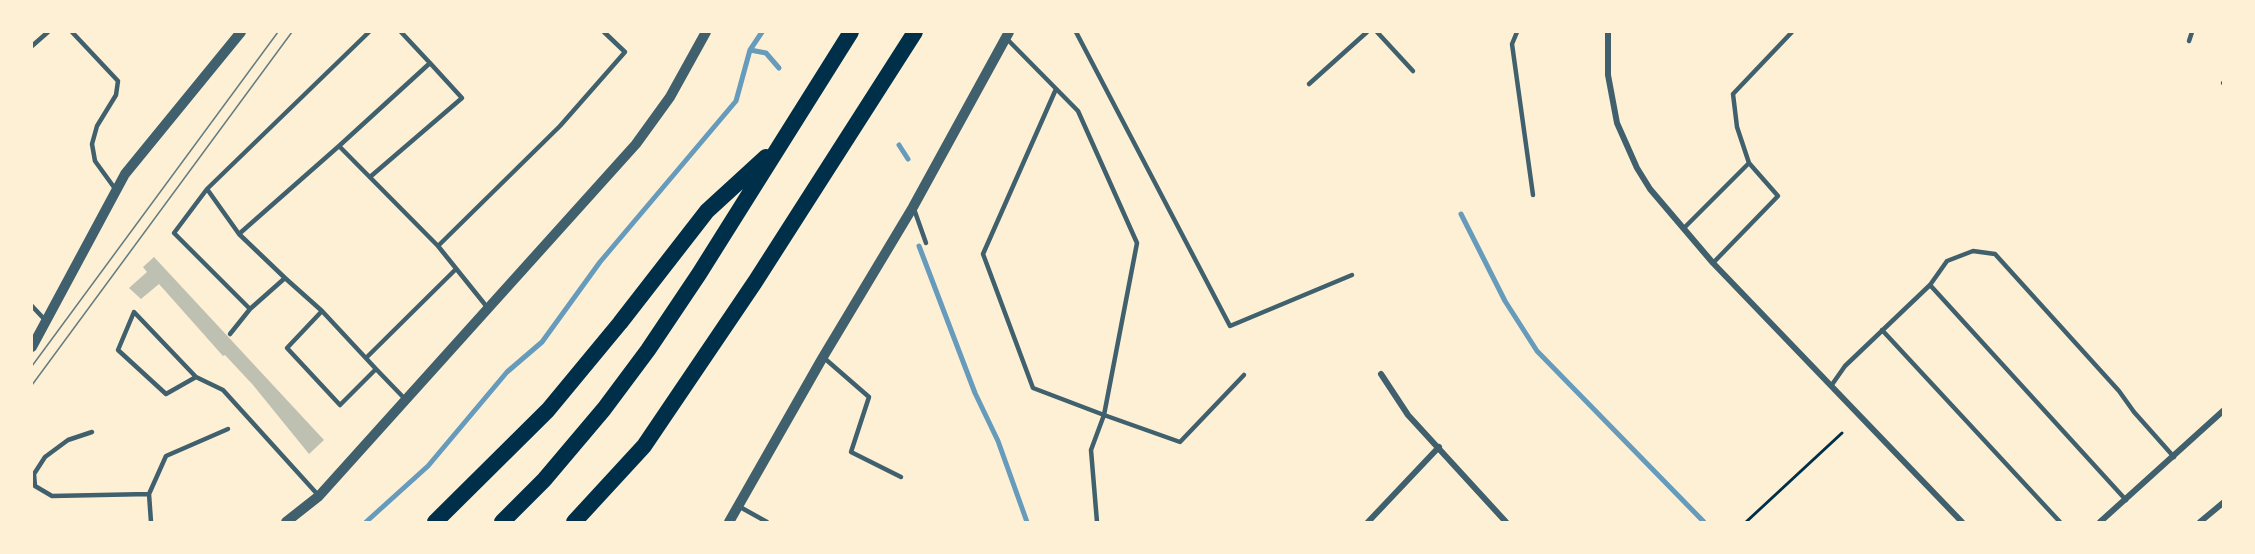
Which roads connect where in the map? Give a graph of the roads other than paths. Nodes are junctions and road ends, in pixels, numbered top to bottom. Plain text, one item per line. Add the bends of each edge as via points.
1 (48, 32) edge
2 (72, 32) edge
3 (241, 32) edge
4 (369, 32) edge
5 (401, 32) edge
6 (604, 32) edge
7 (851, 32) edge
8 (915, 32) edge
9 (1076, 32) edge
10 (1367, 32) edge
11 (1377, 32) edge
12 (1517, 32) edge
13 (1608, 32) edge
14 (1792, 32) edge
15 (2192, 32) edge
16 (704, 33) edge
17 (1007, 34) edge
18 (2188, 41) dead end
19 (32, 46) edge
20 (430, 63) junction
21 (1413, 71) dead end
22 (1309, 84) dead end
23 (1056, 89) junction
24 (782, 142) junction
25 (339, 146) junction
26 (1749, 163) junction
27 (370, 177) junction
28 (207, 189) junction
29 (116, 190) junction
30 (1533, 195) dead end
31 (913, 207) junction
32 (1683, 228) junction
33 (240, 234) junction
34 (926, 243) dead end
35 (438, 246) junction
36 (1713, 263) junction
37 (455, 270) junction
38 (1352, 275) dead end
39 (285, 278) junction
40 (1930, 285) junction
41 (32, 306) edge
42 (250, 309) junction
43 (489, 309) junction
44 (322, 311) junction
45 (46, 321) junction
46 (1882, 330) junction
47 (230, 333) dead end
48 (32, 347) edge
49 (823, 357) junction
50 (366, 358) junction
51 (376, 369) junction
52 (1381, 374) dead end
53 (1244, 375) dead end
54 (196, 377) junction
55 (1830, 387) junction
56 (407, 401) junction
57 (2223, 410) edge
58 (1104, 415) junction
59 (228, 429) dead end
60 (92, 432) dead end
61 (644, 446) junction
62 (1439, 447) junction
63 (2174, 457) junction
64 (901, 477) dead end
65 (149, 494) junction
66 (319, 496) junction
67 (2126, 500) junction
68 (2223, 502) edge
69 (738, 505) junction
70 (151, 522) edge
71 (286, 522) edge
72 (435, 522) edge
73 (502, 522) edge
74 (574, 522) edge
75 (590, 522) edge
76 (729, 522) edge
77 (767, 522) edge
78 (1097, 522) edge
79 (1368, 522) edge
80 (1506, 522) edge
81 (1962, 522) edge
82 (2061, 522) edge
83 (2100, 522) edge
84 (2200, 522) edge

1 - 19 lane
2 - 29 lane via 118,81 116,95 97,126 92,144 95,161
3 - 29 street via 141,153
4 - 28 lane
5 - 20 lane
6 - 35 lane via 625,52 560,126
7 - 24 highway
8 - 61 highway via 755,282
9 - 38 lane via 1230,326
10 - 22 lane
11 - 21 lane
12 - 30 lane via 1512,44
13 - 32 street via 1611,99 1626,146 1650,189
14 - 26 lane via 1733,94 1737,127
15 - 18 lane
16 - 43 street via 670,97 636,144
17 - 23 lane
17 - 31 street
20 - 25 lane
20 - 27 lane via 462,98
23 - 58 lane via 1078,111 1137,243
23 - 58 lane via 983,254 1033,388
24 - 72 highway via 707,211 548,410
24 - 73 highway via 636,367 552,471
25 - 27 lane
25 - 33 lane
26 - 32 lane
26 - 36 lane via 1778,196
27 - 35 lane
28 - 33 lane
28 - 42 lane via 174,233
29 - 45 street
31 - 34 lane
31 - 49 street
32 - 36 street
33 - 39 lane
35 - 37 lane
36 - 55 street
37 - 43 lane
37 - 50 lane
39 - 42 lane
39 - 44 lane
40 - 46 lane
40 - 63 lane via 1947,261 1973,251 1995,254
40 - 67 lane
41 - 45 lane
42 - 47 lane
43 - 56 street
44 - 50 lane
44 - 51 lane via 287,348 340,405
45 - 48 street
46 - 55 lane via 1845,366
46 - 82 lane
49 - 64 lane via 868,397 851,453
49 - 69 street
50 - 51 lane
51 - 56 lane
52 - 62 street via 1408,415
53 - 58 lane via 1180,442
54 - 54 lane via 189,369 134,312 118,350 166,394
54 - 66 lane via 223,390
55 - 81 street
56 - 66 street
57 - 63 street
58 - 78 lane via 1091,450
59 - 65 lane via 166,456
60 - 65 lane via 68,440 45,457 34,474 35,486 52,496
61 - 74 highway
61 - 75 highway
62 - 79 street
62 - 80 street
63 - 67 street
65 - 70 lane
66 - 71 street
67 - 83 street
68 - 84 street
69 - 76 street
69 - 77 lane

